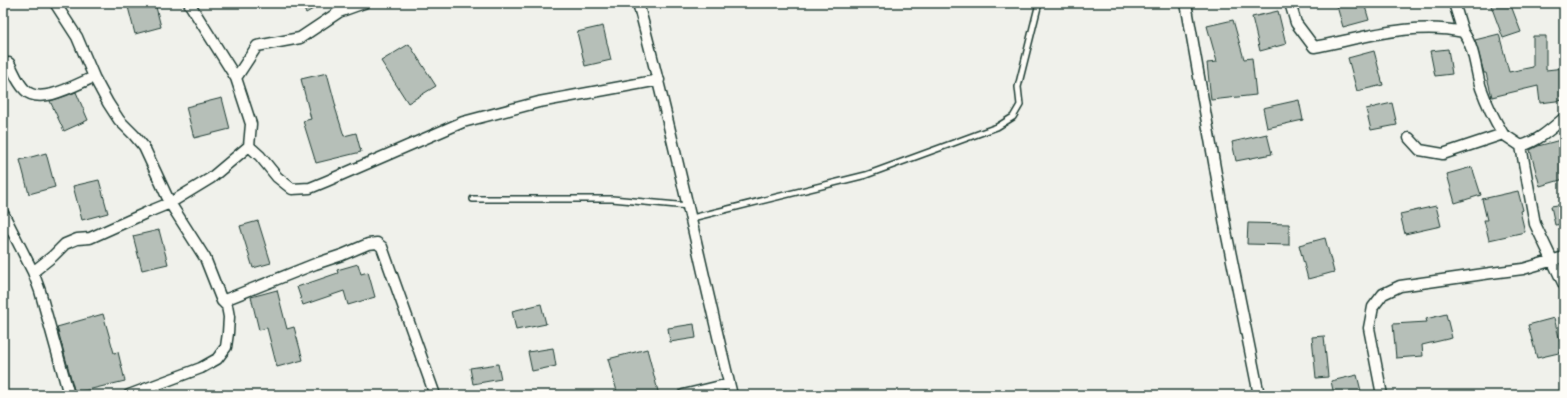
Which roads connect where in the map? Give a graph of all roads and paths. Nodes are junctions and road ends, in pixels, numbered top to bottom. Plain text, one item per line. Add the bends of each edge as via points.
1 (55, 3) edge
2 (189, 3) edge
3 (364, 3) edge
4 (638, 3) edge
5 (1039, 3) edge
6 (1186, 3) edge
7 (1290, 3) edge
8 (1454, 3) edge
9 (1463, 32) junction
10 (9, 63) dead end
11 (94, 77) junction
12 (236, 78) junction
13 (659, 80) junction
14 (1564, 118) edge
15 (1503, 134) junction
16 (1409, 138) dead end
17 (249, 146) junction
18 (1521, 146) junction
19 (473, 199) dead end
20 (170, 203) junction
21 (689, 206) junction
22 (3, 213) edge
23 (692, 218) junction
24 (1564, 257) edge
25 (1553, 261) junction
26 (33, 272) junction
27 (1564, 285) edge
28 (222, 301) junction
29 (729, 384) junction
30 (69, 395) edge
31 (130, 395) edge
32 (435, 395) edge
33 (683, 395) edge
34 (732, 395) edge
35 (1258, 395) edge
36 (1382, 395) edge

1 - 11 street via 77,37
2 - 12 street
3 - 12 street via 338,12 300,38 257,46
4 - 13 street
5 - 23 lane via 1018,87 1020,104 1013,117 997,127 866,175
6 - 35 street
7 - 9 street via 1296,23 1314,47 1409,29 1446,28
8 - 9 street
9 - 15 street via 1470,41 1490,113
10 - 11 street via 24,89 31,95 48,96
11 - 20 street via 119,120 144,147
12 - 17 street via 251,124
13 - 17 street via 539,102 463,122 310,188 292,189 277,178
13 - 21 street
14 - 18 street via 1545,135
15 - 16 street via 1443,154 1420,150
15 - 18 street
17 - 20 street via 211,178
18 - 25 street via 1535,224
19 - 21 lane via 612,199
20 - 26 street via 90,238 77,239 65,244
20 - 28 street via 205,258
21 - 23 street
22 - 26 street
23 - 29 street
24 - 25 street
25 - 27 street
25 - 36 street via 1522,269 1400,286 1383,294 1373,307 1369,328
26 - 30 street
28 - 31 street via 228,311 228,333 226,347 217,359 201,368
28 - 32 street via 368,244 377,243 382,247
29 - 33 street
29 - 34 street

